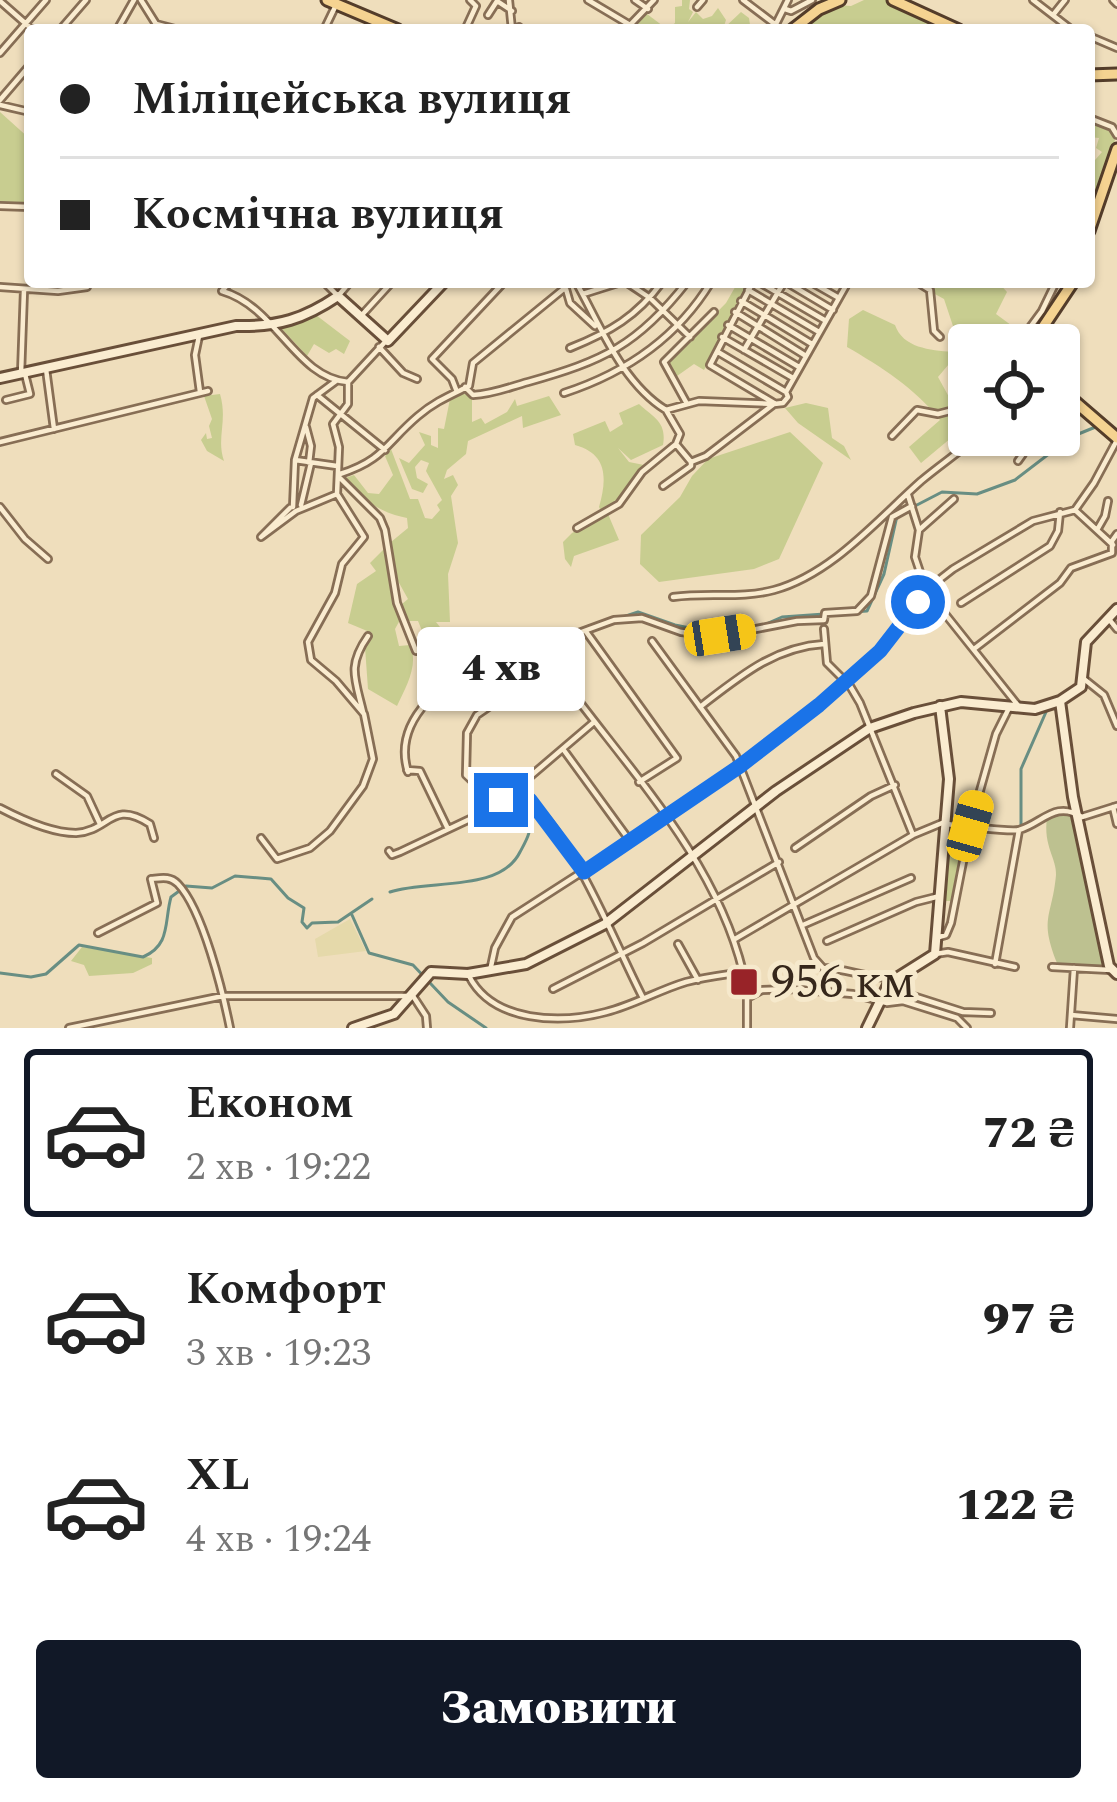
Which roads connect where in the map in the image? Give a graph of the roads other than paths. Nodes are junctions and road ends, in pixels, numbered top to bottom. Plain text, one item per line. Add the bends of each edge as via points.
1 (46, 0) edge
2 (86, 0) edge
3 (509, 0) edge
4 (588, 0) edge
5 (635, 0) edge
6 (655, 0) edge
7 (703, 0) edge
8 (743, 0) edge
9 (812, 0) edge
10 (840, 0) edge
11 (893, 0) edge
12 (1033, 0) edge
13 (1065, 0) edge
14 (334, 1) edge
15 (2, 2) edge
16 (786, 3) edge
17 (698, 7) dead end
18 (648, 9) junction
19 (512, 10) junction
20 (488, 15) dead end
21 (1053, 15) junction
22 (25, 23) joint
23 (24, 24) edge
24 (65, 24) edge
25 (373, 24) edge
26 (515, 24) edge
27 (628, 24) edge
28 (631, 24) edge
29 (770, 24) edge
30 (800, 24) edge
31 (946, 24) edge
32 (1064, 24) edge
33 (0, 53) edge
34 (24, 72) edge
35 (0, 102) edge
36 (1117, 148) edge
37 (1095, 213) edge
38 (0, 287) edge
39 (66, 288) edge
40 (225, 288) edge
41 (330, 288) edge
42 (345, 288) edge
43 (387, 288) edge
44 (438, 288) edge
45 (498, 288) edge
46 (562, 288) edge
47 (567, 288) edge
48 (580, 288) edge
49 (603, 288) edge
50 (633, 288) edge
51 (658, 288) edge
52 (682, 288) edge
53 (706, 288) edge
54 (768, 288) edge
55 (781, 288) edge
56 (795, 288) edge
57 (822, 288) edge
58 (845, 288) edge
59 (926, 288) edge
60 (1053, 288) edge
61 (1069, 288) edge
62 (24, 290) junction
63 (748, 290) joint
64 (778, 293) junction
65 (583, 294) junction
66 (338, 296) junction
67 (650, 298) junction
68 (839, 298) junction
69 (741, 301) junction
70 (771, 304) junction
71 (832, 310) junction
72 (664, 311) junction
73 (714, 312) dead end
74 (735, 312) junction
75 (361, 316) junction
76 (764, 316) junction
77 (826, 321) junction
78 (1032, 324) edge
79 (1045, 324) edge
80 (678, 325) junction
81 (728, 325) junction
82 (276, 326) junction
83 (758, 327) junction
84 (603, 332) junction
85 (819, 332) junction
86 (199, 336) junction
87 (691, 337) junction
88 (722, 337) junction
89 (940, 338) dead end
90 (752, 339) junction
91 (384, 344) junction
92 (812, 344) junction
93 (570, 348) dead end
94 (744, 350) junction
95 (717, 351) junction
96 (616, 352) junction
97 (806, 356) junction
98 (799, 367) junction
99 (46, 369) junction
100 (627, 369) junction
101 (23, 374) junction
102 (0, 378) edge
103 (793, 378) junction
104 (416, 380) dead end
105 (336, 381) junction
106 (348, 382) junction
107 (465, 387) junction
108 (457, 392) junction
109 (786, 392) junction
110 (564, 393) dead end
111 (316, 395) junction
112 (5, 400) dead end
113 (686, 402) junction
114 (774, 404) junction
115 (1080, 406) edge
116 (666, 410) junction
117 (948, 411) edge
118 (341, 414) junction
119 (305, 425) junction
120 (55, 430) junction
121 (892, 436) dead end
122 (1114, 436) edge
123 (0, 442) edge
124 (676, 444) junction
125 (386, 450) junction
126 (955, 456) edge
127 (1022, 456) edge
128 (295, 460) junction
129 (1018, 461) dead end
130 (691, 462) junction
131 (310, 463) junction
132 (337, 466) junction
133 (339, 476) junction
134 (664, 486) dead end
135 (337, 494) junction
136 (908, 495) junction
137 (954, 499) dead end
138 (1108, 501) dead end
139 (301, 506) junction
140 (0, 507) edge
141 (912, 508) junction
142 (1075, 510) junction
143 (1060, 512) junction
144 (577, 528) dead end
145 (919, 530) junction
146 (1096, 530) junction
147 (1117, 534) edge
148 (1115, 547) edge
149 (48, 559) dead end
150 (926, 590) junction
151 (673, 597) dead end
152 (961, 603) dead end
153 (1117, 609) edge
154 (1108, 618) junction
155 (824, 629) dead end
156 (1117, 629) edge
157 (585, 630) junction
158 (368, 636) dead end
159 (652, 641) dead end
160 (824, 644) junction
161 (974, 649) junction
162 (416, 651) dead end
163 (492, 653) dead end
164 (552, 665) dead end
165 (1084, 679) junction
166 (845, 683) junction
167 (1060, 700) junction
168 (940, 706) junction
169 (700, 707) junction
170 (1015, 707) junction
171 (363, 712) junction
172 (595, 722) junction
173 (1117, 726) edge
174 (870, 728) junction
175 (563, 749) junction
176 (740, 766) junction
177 (56, 775) dead end
178 (639, 782) junction
179 (896, 784) junction
180 (511, 794) junction
181 (498, 802) junction
182 (756, 807) junction
183 (1115, 807) edge
184 (0, 808) edge
185 (1077, 814) junction
186 (666, 818) junction
187 (947, 822) junction
188 (100, 824) junction
189 (1117, 824) edge
190 (970, 826) junction
191 (448, 830) junction
192 (1019, 830) junction
193 (913, 836) junction
194 (154, 838) dead end
195 (260, 838) dead end
196 (630, 842) junction
197 (796, 848) dead end
198 (389, 851) dead end
199 (692, 856) junction
200 (779, 862) junction
201 (584, 872) junction
202 (911, 878) dead end
203 (940, 896) junction
204 (717, 898) junction
205 (795, 903) junction
206 (605, 924) junction
207 (803, 925) junction
208 (98, 933) dead end
209 (938, 937) junction
210 (735, 938) junction
211 (827, 941) dead end
212 (678, 944) dead end
213 (935, 954) junction
214 (621, 955) junction
215 (995, 964) junction
216 (1015, 967) dead end
217 (1052, 967) dead end
218 (1074, 968) junction
219 (490, 971) junction
220 (1114, 972) edge
221 (468, 974) junction
222 (896, 979) junction
223 (698, 980) junction
224 (553, 989) dead end
225 (410, 995) junction
226 (913, 995) dead end
227 (224, 996) junction
228 (643, 998) junction
229 (879, 1003) junction
230 (991, 1013) dead end
231 (1071, 1015) junction
232 (1117, 1019) edge
233 (71, 1028) edge
234 (230, 1028) edge
235 (353, 1028) edge
236 (427, 1028) edge
237 (747, 1028) edge
238 (871, 1028) edge
239 (967, 1028) edge
240 (1070, 1028) edge

1 - 22 street
2 - 24 street
3 - 19 street
4 - 27 street
5 - 18 street
6 - 18 street
7 - 17 street
8 - 29 street
9 - 16 street via 791,11
10 - 30 main road
11 - 31 main road
12 - 21 street
13 - 21 street
14 - 25 main road
15 - 22 street
18 - 28 street
19 - 20 street via 497,1
19 - 26 street
21 - 32 street
23 - 33 street
34 - 35 street
36 - 37 main road
38 - 62 street
39 - 62 street
40 - 82 street
41 - 66 street
42 - 66 street
43 - 75 street
44 - 91 main road
45 - 108 street via 432,359
46 - 107 street via 473,363
47 - 84 street via 570,303
48 - 65 street
49 - 65 street
50 - 67 street
51 - 67 street
52 - 72 street
53 - 80 street
54 - 64 street
55 - 64 street
56 - 71 street
57 - 68 street
58 - 68 street
59 - 89 street
60 - 78 street
61 - 79 main road
62 - 101 street
63 - 69 street
63 - 70 street
64 - 70 street
64 - 77 street
65 - 84 street
66 - 75 main road
66 - 82 main road
67 - 72 street
67 - 84 street
68 - 71 street
69 - 74 street
69 - 76 street
70 - 76 street
70 - 85 street
71 - 77 street
72 - 80 street
72 - 96 street
73 - 87 street
74 - 81 street
74 - 83 street
75 - 91 main road
76 - 83 street
76 - 92 street
77 - 85 street
80 - 87 street
80 - 100 street
81 - 88 street
81 - 90 street
82 - 86 main road
82 - 105 street
83 - 90 street
83 - 97 street
84 - 93 street
84 - 96 street
85 - 92 street
86 - 99 main road
86 - 120 street via 204,392
87 - 113 street via 664,362
88 - 94 street
88 - 95 street
90 - 94 street
90 - 98 street
91 - 104 street
91 - 106 street
92 - 97 street
94 - 103 street
95 - 109 street
95 - 114 street via 710,365
96 - 100 street
96 - 107 street via 494,394
97 - 98 street
98 - 103 street
99 - 101 main road
99 - 120 street
100 - 110 street
100 - 116 street
101 - 102 main road
101 - 112 street via 30,394
103 - 109 street
105 - 106 street
105 - 111 street
106 - 118 street
107 - 108 street
108 - 125 street via 423,412
109 - 114 street via 783,404
111 - 118 street
111 - 119 street
113 - 114 street
113 - 116 street
114 - 130 street
115 - 122 main road
116 - 124 street via 679,430
117 - 121 street via 917,410
118 - 125 street
118 - 132 street via 333,424
119 - 128 street
119 - 131 street
120 - 123 street
122 - 142 street
124 - 130 street
124 - 144 street via 620,504
125 - 133 street
126 - 136 street
127 - 129 street
128 - 131 street
128 - 139 street
130 - 134 street
131 - 132 street
131 - 139 street
132 - 133 street
133 - 135 street
133 - 162 street via 380,518
135 - 139 street
135 - 171 street via 364,537 309,635 309,658
136 - 141 street
136 - 151 street via 823,567 788,585 736,598
137 - 145 street
138 - 146 street
139 - 139 street via 261,537 262,532
140 - 149 street
141 - 145 street
141 - 157 street via 892,517 871,596 857,611 720,635 642,618
142 - 143 street
142 - 146 street
143 - 150 street via 1016,529
143 - 152 street via 1050,546
145 - 150 street via 915,557
146 - 148 street
147 - 148 street
148 - 161 street via 1071,568
150 - 161 street
150 - 166 street
153 - 154 main road
154 - 156 street
154 - 165 main road via 1086,642
155 - 160 street
157 - 178 street via 676,758
157 - 181 street via 555,647 469,726 466,775
158 - 171 street via 354,661
159 - 169 street
160 - 166 street via 827,663
160 - 169 street via 780,652
161 - 170 street
163 - 191 street via 419,712 406,741 408,771 420,771
164 - 172 street
165 - 167 main road
165 - 173 street via 1104,695
166 - 174 street
166 - 176 street
167 - 170 main road
167 - 185 main road
168 - 170 main road
168 - 174 main road
168 - 187 main road
169 - 176 street
170 - 190 street via 996,734
171 - 195 street via 374,754 347,811 294,856 277,859
172 - 175 street
172 - 178 street
174 - 179 street
174 - 182 main road
175 - 180 street
175 - 196 street
176 - 182 street
176 - 186 street
177 - 188 street via 87,796
178 - 186 street
179 - 193 street
179 - 197 street
180 - 181 street
180 - 201 street via 530,800
181 - 191 street
182 - 199 main road
182 - 200 street
183 - 185 street
183 - 189 street
184 - 188 street via 70,832
185 - 192 street via 1064,809
185 - 220 main road
186 - 196 street
186 - 199 street
187 - 190 street
187 - 193 street
187 - 203 main road
188 - 194 street via 127,814 150,824
190 - 192 street
190 - 209 street via 953,915
191 - 198 street
192 - 215 street
193 - 205 street
196 - 201 street
199 - 204 street
199 - 206 main road
200 - 204 street
200 - 205 street
201 - 206 street
201 - 219 street via 506,923
202 - 207 street
203 - 209 main road
203 - 211 street
204 - 210 street
204 - 214 street
205 - 207 street
205 - 210 street
206 - 214 street
206 - 219 main road via 526,964
207 - 222 street via 823,968
208 - 227 street via 157,903 152,879 170,878
209 - 213 main road
210 - 223 street via 743,971
212 - 223 street
213 - 215 street
213 - 222 main road
214 - 224 street
214 - 228 street
215 - 216 street
217 - 218 street
218 - 220 street
218 - 231 street
219 - 221 main road
221 - 225 main road via 426,976
221 - 228 street via 494,1004 522,1015 600,1014
222 - 229 main road
223 - 228 street
225 - 227 street
225 - 235 main road via 391,1016
225 - 236 street
226 - 230 street
227 - 233 street
227 - 234 street
229 - 237 street via 763,990 747,998
229 - 238 main road
229 - 239 street via 903,1000
231 - 232 street
231 - 240 street

